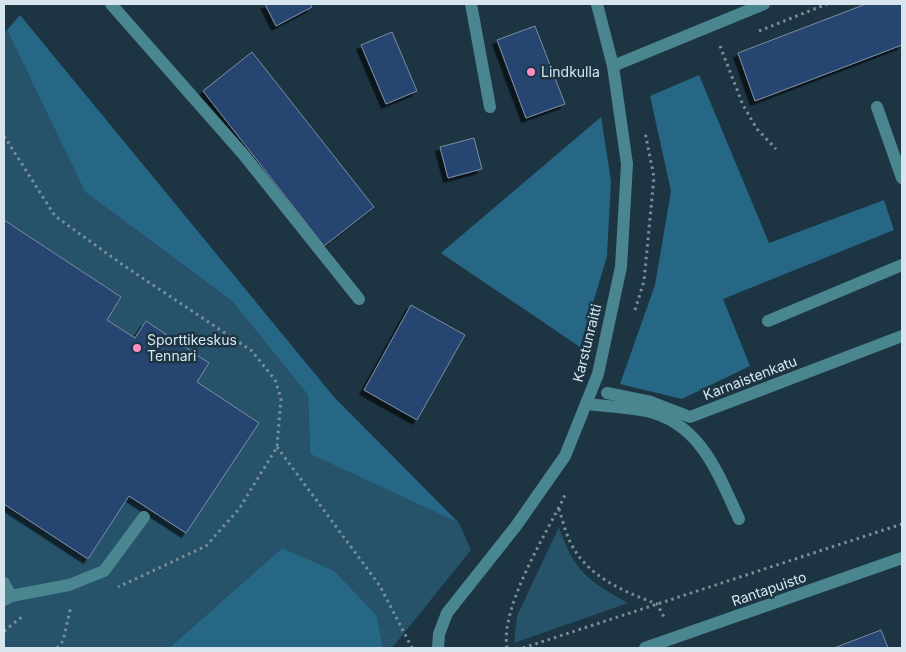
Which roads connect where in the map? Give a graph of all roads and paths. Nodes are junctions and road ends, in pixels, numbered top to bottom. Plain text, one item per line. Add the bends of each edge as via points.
1 (112, 4) edge
2 (471, 4) edge
3 (597, 4) edge
4 (764, 4) edge
5 (720, 46) dead end
6 (613, 66) junction
7 (490, 107) dead end
8 (877, 107) dead end
9 (4, 136) edge
10 (776, 149) dead end
11 (902, 178) edge
12 (902, 265) edge
13 (359, 300) dead end
14 (768, 321) dead end
15 (902, 336) edge
16 (607, 393) dead end
17 (586, 404) junction
18 (277, 447) junction
19 (558, 509) dead end
20 (144, 517) dead end
21 (739, 519) dead end
22 (902, 524) edge
23 (902, 558) edge
24 (4, 582) edge
25 (117, 588) dead end
26 (7, 598) edge
27 (80, 603) dead end
28 (657, 604) junction
29 (71, 606) junction
30 (66, 608) dead end
31 (27, 613) dead end
32 (4, 631) edge
33 (57, 648) edge
34 (412, 648) edge
35 (438, 648) edge
36 (523, 648) edge
37 (645, 648) edge

1 - 13 street via 243,154
2 - 7 street
3 - 6 street, Karstunraitti
4 - 6 street
5 - 10 path via 743,105 757,130
6 - 17 street, Karstunraitti via 627,164 621,267 598,374
8 - 11 street
9 - 18 path via 55,216 252,351 275,380 281,398
12 - 14 street
15 - 16 street, Karnaistenkatu via 690,417 651,402
17 - 21 street via 647,411 684,427 711,459
17 - 35 street, Karstunraitti via 565,456 516,526 448,613 439,634
18 - 25 path via 238,508 206,546
18 - 34 path via 380,586
19 - 28 path via 574,550 596,574
20 - 26 street via 104,571 69,584
22 - 28 path
23 - 37 street, Rantapuisto
24 - 26 street
27 - 29 path
28 - 36 path
29 - 30 path
29 - 33 path via 63,641
31 - 32 path

